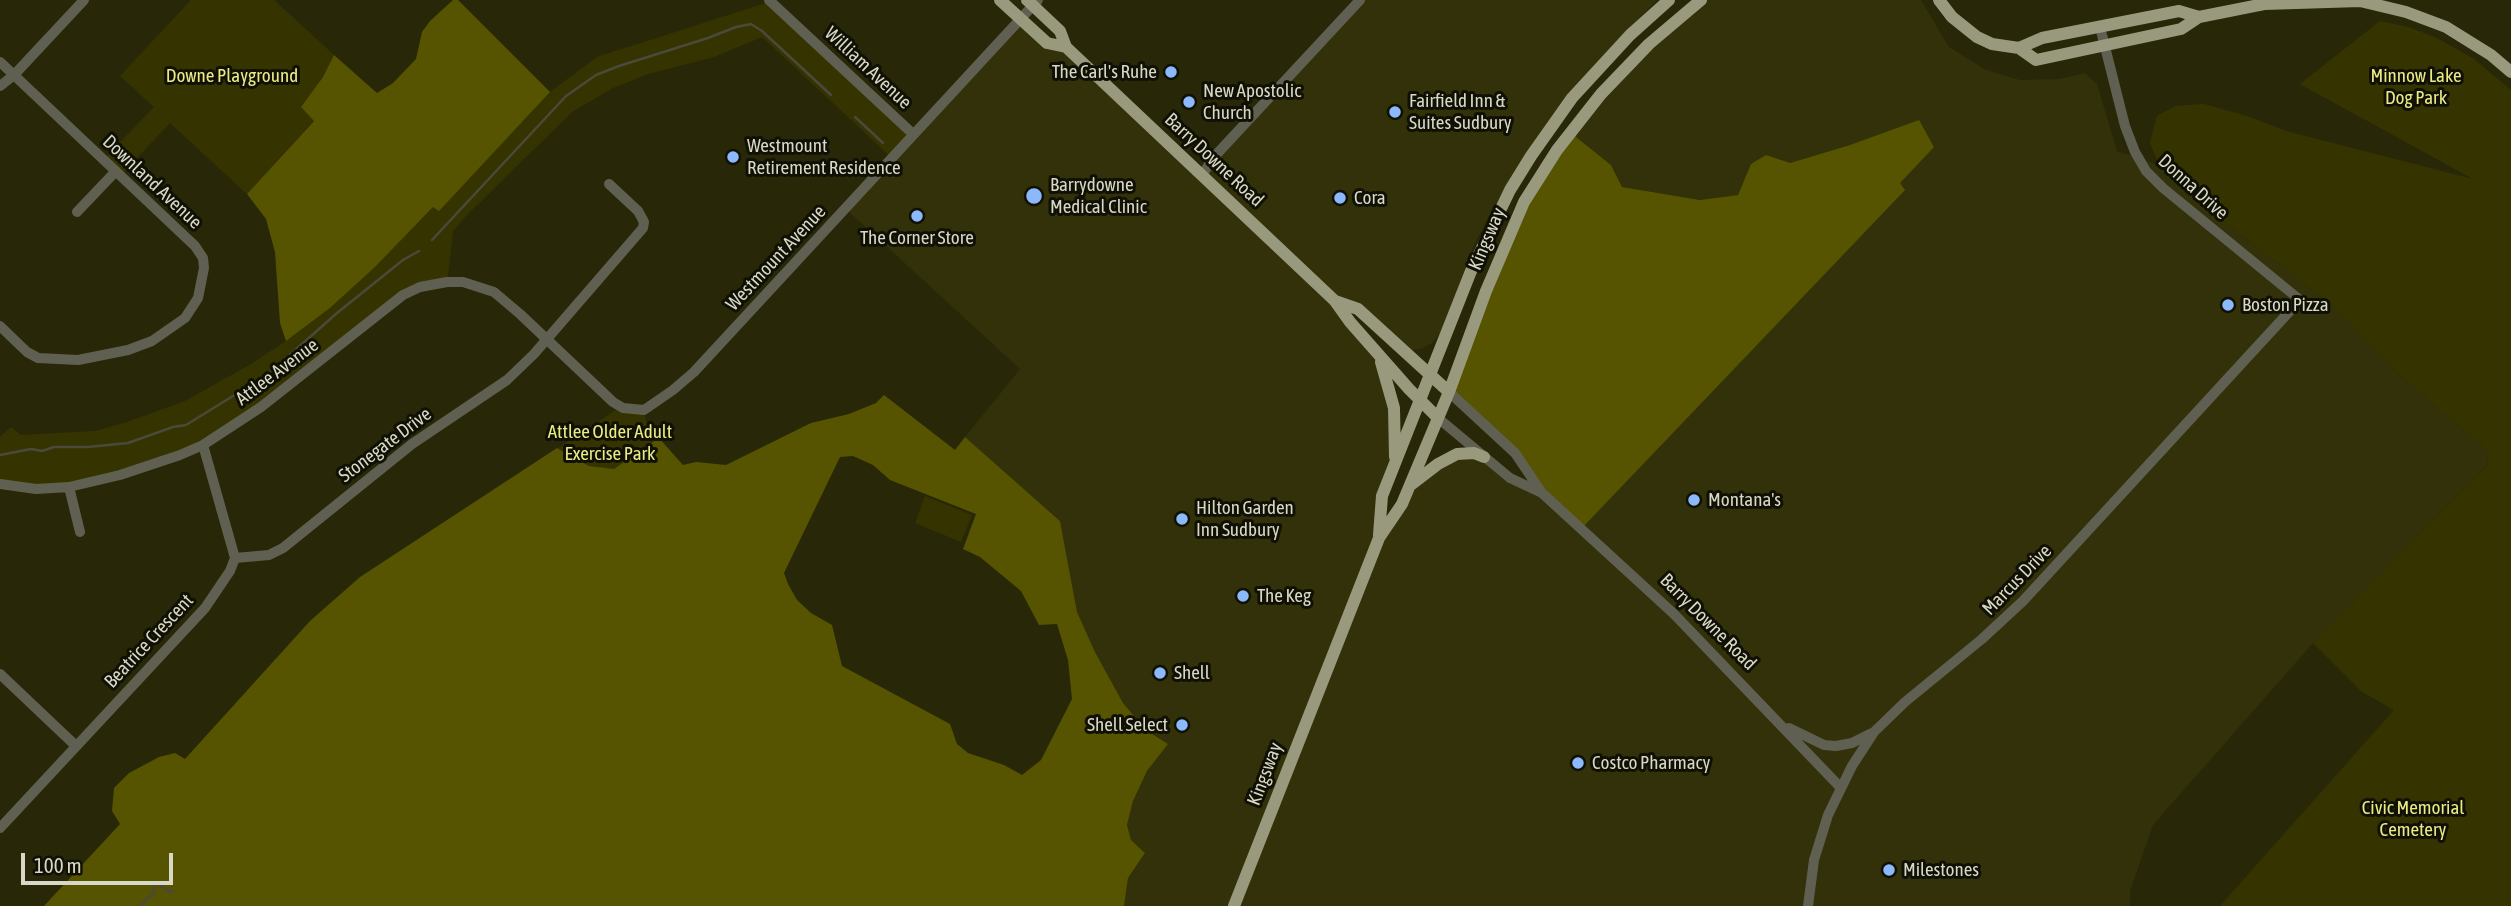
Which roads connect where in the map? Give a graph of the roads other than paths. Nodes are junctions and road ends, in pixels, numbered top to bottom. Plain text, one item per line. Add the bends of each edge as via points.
1 (84, 0) edge
2 (769, 0) edge
3 (1000, 0) edge
4 (1360, 0) edge
5 (1669, 0) edge
6 (1701, 0) edge
7 (1939, 0) edge
8 (1032, 2) edge
9 (2199, 17) junction
10 (1020, 19) junction
11 (2099, 27) junction
12 (1066, 47) junction
13 (2018, 47) junction
14 (2104, 47) junction
15 (0, 62) edge
16 (2511, 72) edge
17 (14, 75) junction
18 (0, 86) edge
19 (913, 134) junction
20 (116, 172) junction
21 (1202, 175) junction
22 (610, 184) dead end
23 (77, 212) dead end
24 (2300, 300) joint
25 (1335, 301) junction
26 (0, 326) edge
27 (548, 340) junction
28 (1372, 346) junction
29 (1430, 374) junction
30 (1449, 392) junction
31 (1421, 401) junction
32 (1438, 418) junction
33 (203, 444) junction
34 (1484, 457) junction
35 (1395, 466) junction
36 (0, 484) edge
37 (1409, 486) junction
38 (69, 487) junction
39 (1542, 493) junction
40 (80, 532) dead end
41 (1379, 538) junction
42 (235, 558) junction
43 (0, 674) edge
44 (1782, 724) junction
45 (1874, 732) junction
46 (76, 746) junction
47 (1840, 786) junction
48 (0, 828) edge
49 (1234, 906) edge
50 (1808, 906) edge

1 - 17 street
2 - 19 street, William Avenue
3 - 10 main road, Barry Downe Road
4 - 21 street
5 - 29 main road, Kingsway via 1590,78 1531,156 1483,242
6 - 30 main road, Kingsway via 1626,67 1539,176 1512,227
7 - 13 main road via 1977,37
8 - 10 street, Westmount Avenue
8 - 12 main road, Barry Downe Road via 1060,31
9 - 11 main road via 2179,11
9 - 14 main road via 2181,29
9 - 16 main road via 2264,4 2360,1 2446,27
10 - 12 main road, Barry Downe Road via 1047,43
10 - 19 street, Westmount Avenue
11 - 13 main road
11 - 14 street, Donna Drive
12 - 21 main road, Barry Downe Road
13 - 14 main road via 2036,60
14 - 24 street, Donna Drive via 2125,126 2146,171
15 - 17 street, Downland Avenue
17 - 18 street
17 - 20 street, Downland Avenue
19 - 27 street, Westmount Avenue via 694,372 655,404 632,410 613,402
20 - 23 street
20 - 26 street, Downland Avenue via 200,253 204,278 191,310 152,341 78,360 38,358
21 - 25 main road, Barry Downe Road
22 - 27 street, Stonegate Drive via 638,211 643,228
24 - 45 street, Marcus Drive via 2023,601
25 - 28 main road, Barry Downe Road
25 - 29 main road, Barry Downe Road via 1358,309
27 - 33 street, Attlee Avenue via 494,292 463,282 420,287 403,295 261,407
27 - 42 street, Stonegate Drive via 507,380 412,444 283,548 269,555
28 - 31 main road, Barry Downe Road
28 - 35 main road via 1393,399
29 - 30 main road, Barry Downe Road
29 - 31 main road, Kingsway
30 - 32 main road, Kingsway
30 - 39 street, Barry Downe Road via 1515,453
31 - 32 main road, Barry Downe Road
31 - 35 main road, Kingsway
32 - 34 street, Barry Downe Road
32 - 37 main road, Kingsway
33 - 38 street, Attlee Avenue via 148,466
33 - 42 street
34 - 37 main road via 1457,454
34 - 39 street, Barry Downe Road via 1510,478
35 - 41 main road, Kingsway via 1382,496
36 - 38 street, Attlee Avenue
37 - 41 main road, Kingsway
38 - 40 street
39 - 44 street, Barry Downe Road via 1674,614
41 - 49 main road, Kingsway
42 - 46 street, Beatrice Crescent via 205,608
43 - 46 street
44 - 45 street via 1824,745 1841,746
44 - 47 street, Barry Downe Road
45 - 47 street, Marcus Drive
46 - 48 street, Beatrice Crescent
47 - 50 street, Marcus Drive via 1814,860

